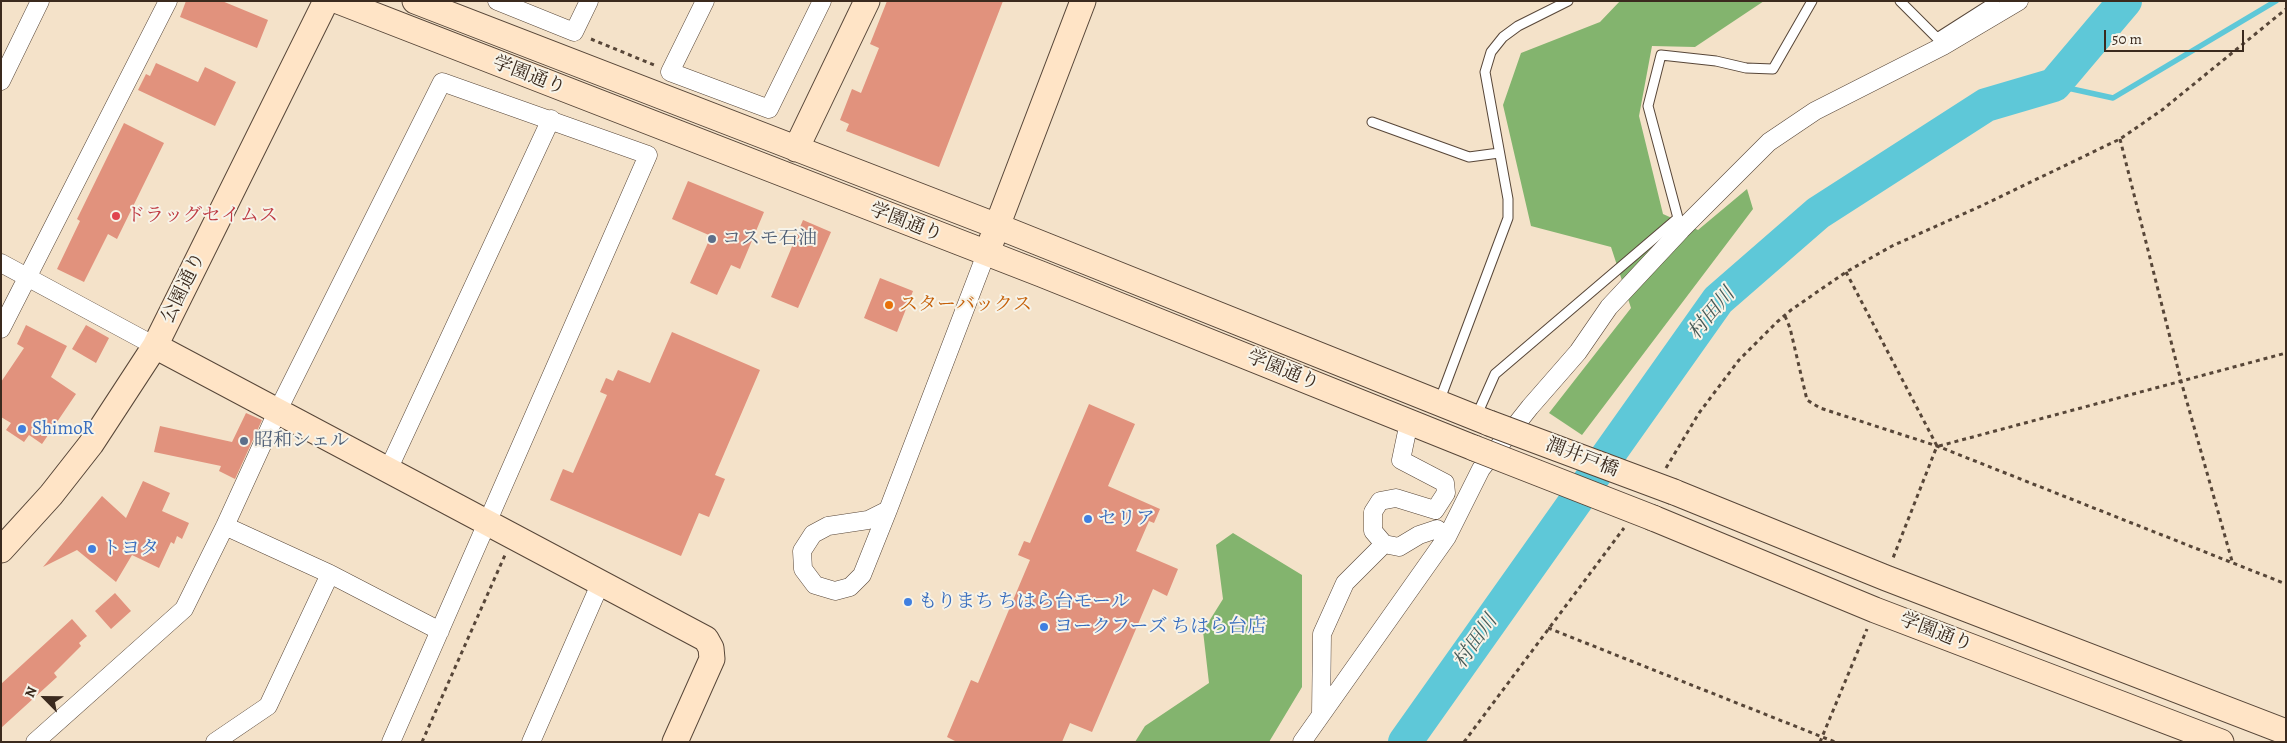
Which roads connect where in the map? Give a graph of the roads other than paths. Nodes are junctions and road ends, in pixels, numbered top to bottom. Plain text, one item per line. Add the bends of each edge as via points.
1 (40, 1) edge
2 (168, 1) edge
3 (326, 1) edge
4 (338, 1) edge
5 (415, 1) edge
6 (497, 1) edge
7 (589, 1) edge
8 (705, 1) edge
9 (822, 1) edge
10 (868, 1) edge
11 (1082, 1) edge
12 (1568, 1) edge
13 (1812, 1) edge
14 (1900, 1) edge
15 (1995, 1) edge
16 (2019, 1) edge
17 (1, 81) edge
18 (551, 119) junction
19 (1372, 122) dead end
20 (796, 148) junction
21 (1499, 153) junction
22 (997, 226) junction
23 (986, 254) junction
24 (1, 263) edge
25 (29, 277) junction
26 (1, 329) edge
27 (155, 346) junction
28 (1439, 402) junction
29 (278, 410) junction
30 (1483, 420) junction
31 (1409, 422) junction
32 (1474, 448) joint
33 (388, 470) junction
34 (888, 510) junction
35 (1653, 518) joint
36 (488, 522) junction
37 (225, 526) junction
38 (1448, 537) junction
39 (1384, 544) junction
40 (1, 550) edge
41 (330, 574) junction
42 (601, 582) junction
43 (440, 631) junction
44 (1321, 714) junction
45 (2286, 732) edge
46 (35, 742) edge
47 (215, 742) edge
48 (392, 742) edge
49 (531, 742) edge
50 (676, 742) edge
51 (1302, 742) edge
52 (2221, 742) edge

1 - 17 street
2 - 25 street
3 - 27 street, 公園通り
4 - 23 street, 学園通り
5 - 20 street, 学園通り
6 - 7 street via 574,32
8 - 9 street via 670,72 769,109
10 - 20 street
11 - 22 street
12 - 21 lane via 1518,26 1491,52 1485,72
13 - 30 lane via 1773,69 1661,55 1648,106 1678,218 1494,374
14 - 15 lane via 1937,38
16 - 38 street via 1944,46 1816,111 1769,142 1610,307 1578,352 1481,470
18 - 29 street via 442,82
18 - 33 street
18 - 36 street via 648,155
19 - 21 lane via 1469,157
20 - 22 street, 学園通り
21 - 28 lane via 1508,199 1508,218
22 - 23 street
22 - 28 street, 学園通り
23 - 31 street, 学園通り
23 - 34 street
24 - 25 street
25 - 26 street
25 - 27 street
27 - 29 street
27 - 40 street, 公園通り via 91,444 51,495
28 - 30 street, 学園通り
29 - 33 street
29 - 37 street
30 - 45 street, 潤井戸橋, bridge via 1669,482 1876,574
31 - 32 street, 学園通り
31 - 39 street via 1401,460 1445,483 1446,493 1434,510 1396,498 1380,501 1373,512 1373,531
32 - 35 street, 潤井戸橋, bridge
33 - 36 street
34 - 34 street via 862,575 850,587 835,591 815,585 803,569 802,551 813,534 828,526 868,520
35 - 52 street, 学園通り via 1875,610
36 - 42 street
36 - 43 street
37 - 41 street
37 - 46 street via 184,609
38 - 39 street via 1437,529 1399,547
38 - 44 street
39 - 44 street via 1345,583 1322,634
41 - 43 street
41 - 47 street via 268,706
42 - 49 street
42 - 50 street via 698,634 711,648 712,659
43 - 48 street
44 - 51 street

